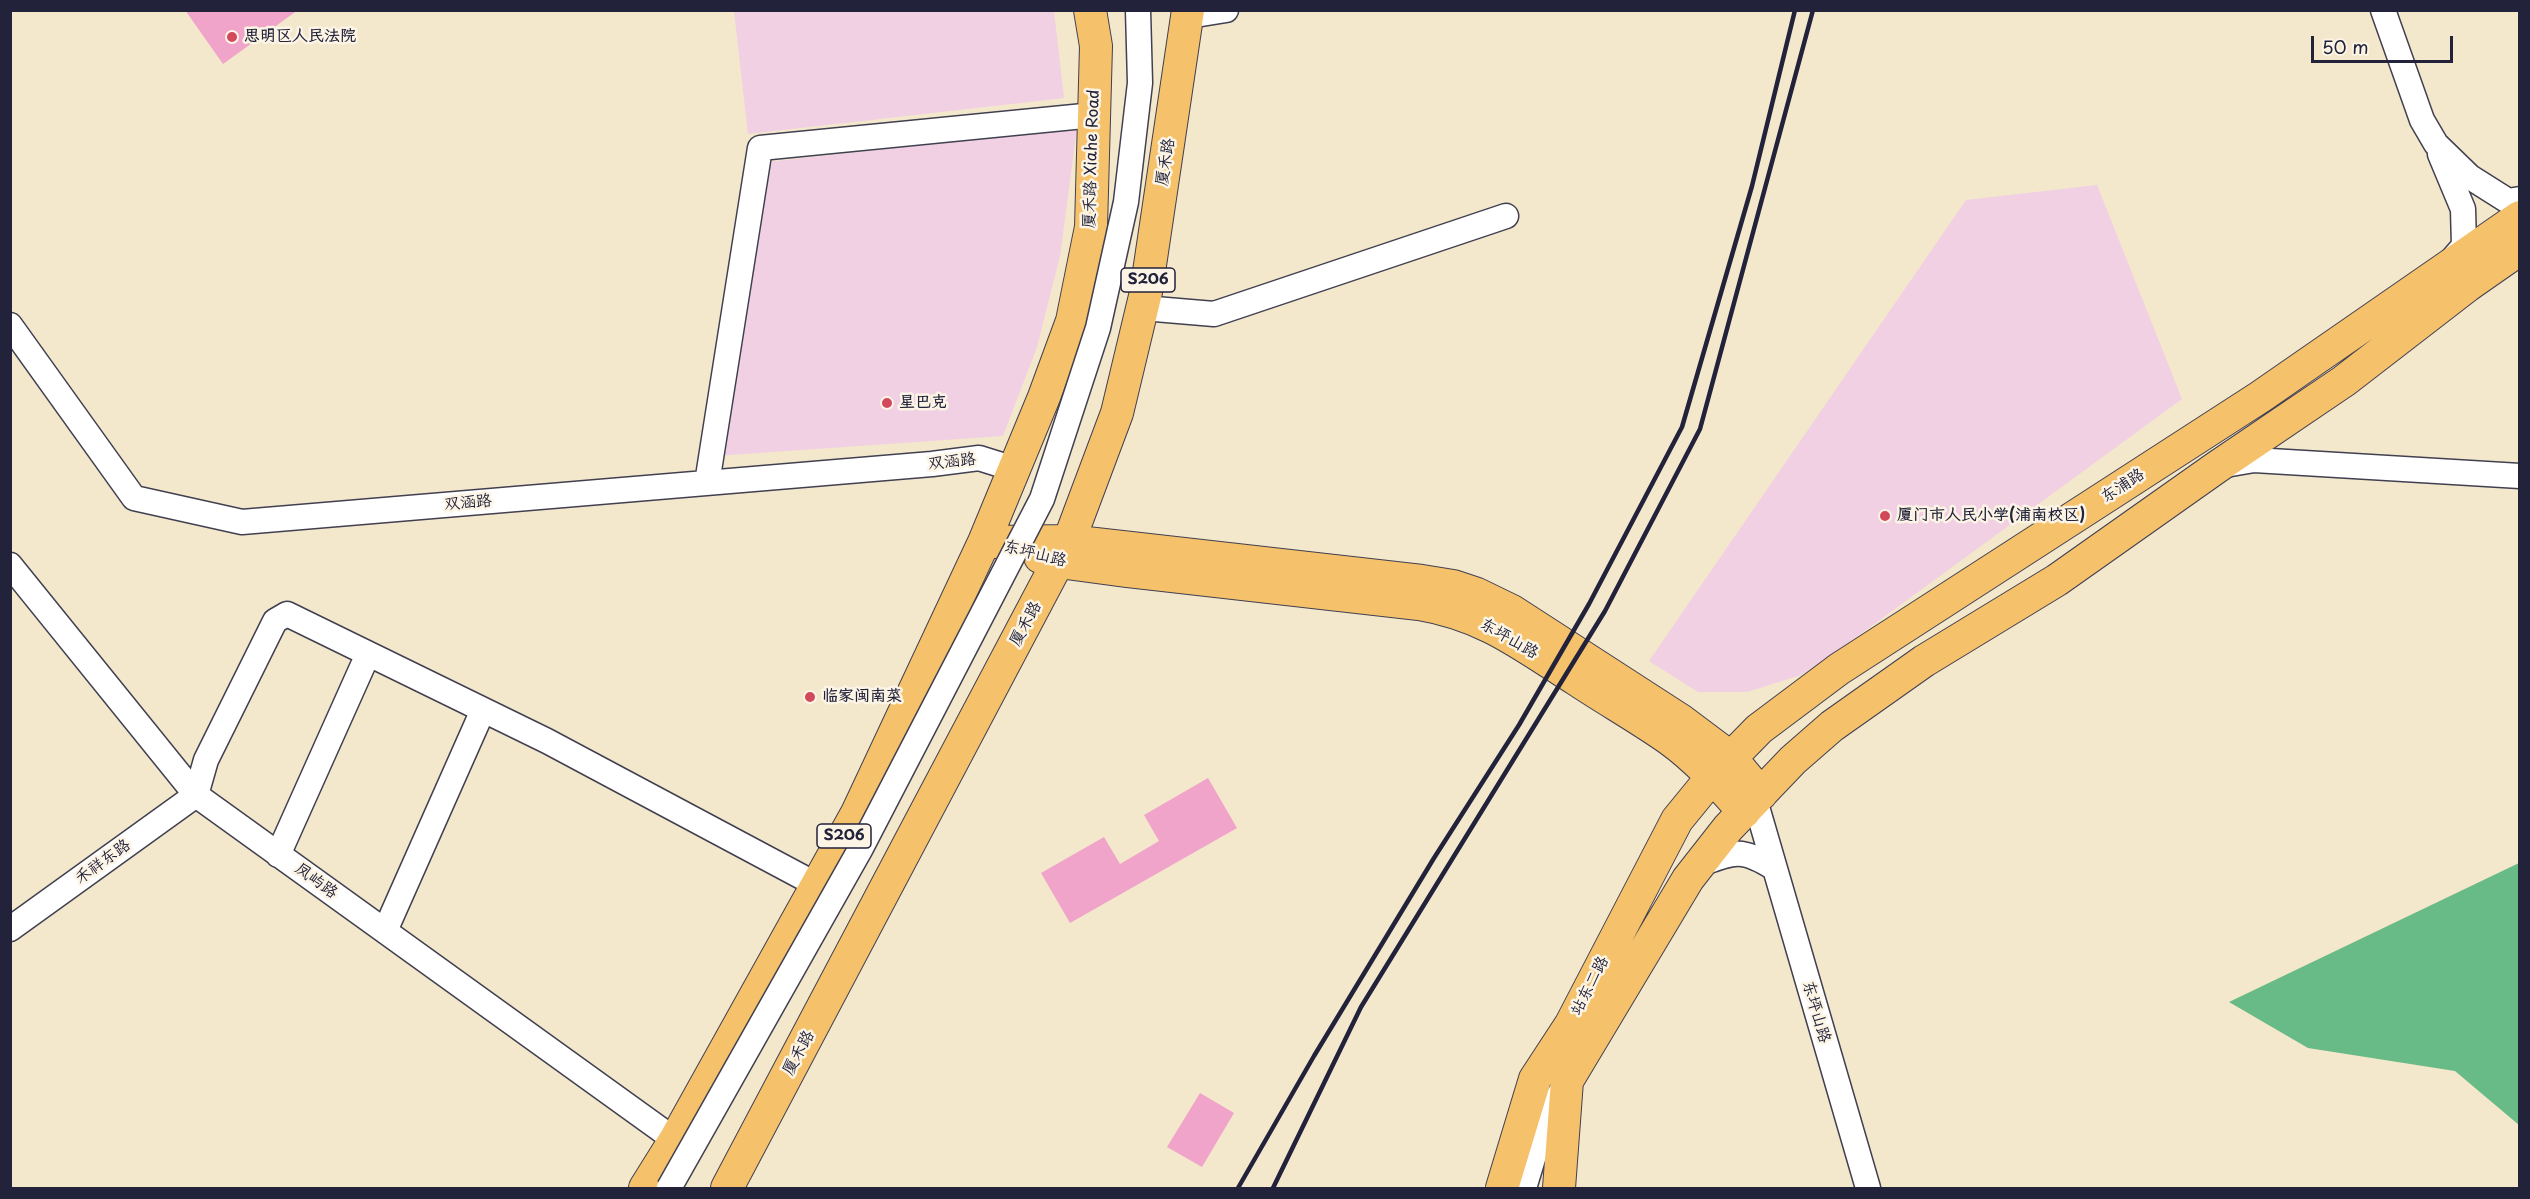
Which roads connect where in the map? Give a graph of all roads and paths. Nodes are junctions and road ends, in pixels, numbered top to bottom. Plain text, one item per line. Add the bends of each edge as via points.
1 (1138, 10) edge
2 (1226, 10) edge
3 (2383, 10) edge
4 (1090, 13) edge
5 (1188, 13) edge
6 (1094, 115) junction
7 (2436, 144) junction
8 (2520, 199) edge
9 (1506, 216) dead end
10 (2520, 217) edge
11 (2520, 249) edge
12 (2444, 270) junction
13 (1143, 308) junction
14 (10, 325) edge
15 (2217, 467) junction
16 (1014, 469) junction
17 (2520, 476) edge
18 (707, 483) junction
19 (984, 542) junction
20 (1064, 551) junction
21 (10, 565) edge
22 (368, 654) junction
23 (483, 710) junction
24 (1714, 775) junction
25 (196, 795) junction
26 (1753, 802) junction
27 (278, 855) junction
28 (1698, 865) junction
29 (1774, 868) junction
30 (817, 885) junction
31 (10, 929) edge
32 (385, 931) junction
33 (1567, 1081) junction
34 (675, 1140) junction
35 (730, 1187) edge
36 (645, 1188) edge
37 (669, 1188) edge
38 (1502, 1188) edge
39 (1524, 1188) edge
40 (1559, 1188) edge
41 (1868, 1188) edge

1 - 37 street, bridge via 1140,83 1126,202 1098,328 1042,499 861,848
2 - 5 street
3 - 7 street via 2422,120
4 - 6 main road, 厦禾路 Xiahe Road / S206 via 1096,46
5 - 13 main road, 厦禾路 / S206
6 - 16 main road, 厦禾路 Xiahe Road / S206 via 1091,227 1072,321
6 - 18 street via 760,148
7 - 8 street via 2470,177 2508,201
7 - 12 street via 2463,209 2464,246
9 - 13 street via 1214,314
10 - 12 main road, 东浦路
11 - 15 main road via 2344,381
12 - 24 main road, 东浦路 via 2260,397 1839,669 1759,729
13 - 20 main road, 厦禾路 / S206 via 1116,413
14 - 18 street, 双涵路 via 134,498 242,522
15 - 17 street via 2254,460
15 - 26 main road via 2057,580 1924,661 1832,726
16 - 18 street, 双涵路 via 979,458
16 - 19 main road, S206
19 - 20 main road, 东坪山路
19 - 30 main road, S206 via 857,813
20 - 24 main road, 东坪山路 via 1422,581 1477,594 1512,611 1679,719
20 - 35 main road, 厦禾路 / S206
21 - 25 street, 凤屿路
22 - 23 street
22 - 25 street via 287,614 275,621 206,760
22 - 27 street
23 - 30 street
23 - 32 street
24 - 26 main road, 东坪山路
24 - 38 main road, 站东二路 via 1677,820 1571,1024 1535,1079
25 - 27 street, 凤屿路
25 - 31 street, 禾祥东路
26 - 28 main road
26 - 29 street, 东坪山路
27 - 32 street, 凤屿路
28 - 29 street via 1733,853 1748,854
28 - 33 main road
29 - 41 street, 东坪山路
30 - 34 main road, S206
32 - 34 street, 凤屿路
33 - 39 street via 1546,1116
33 - 40 main road
34 - 36 main road, S206

